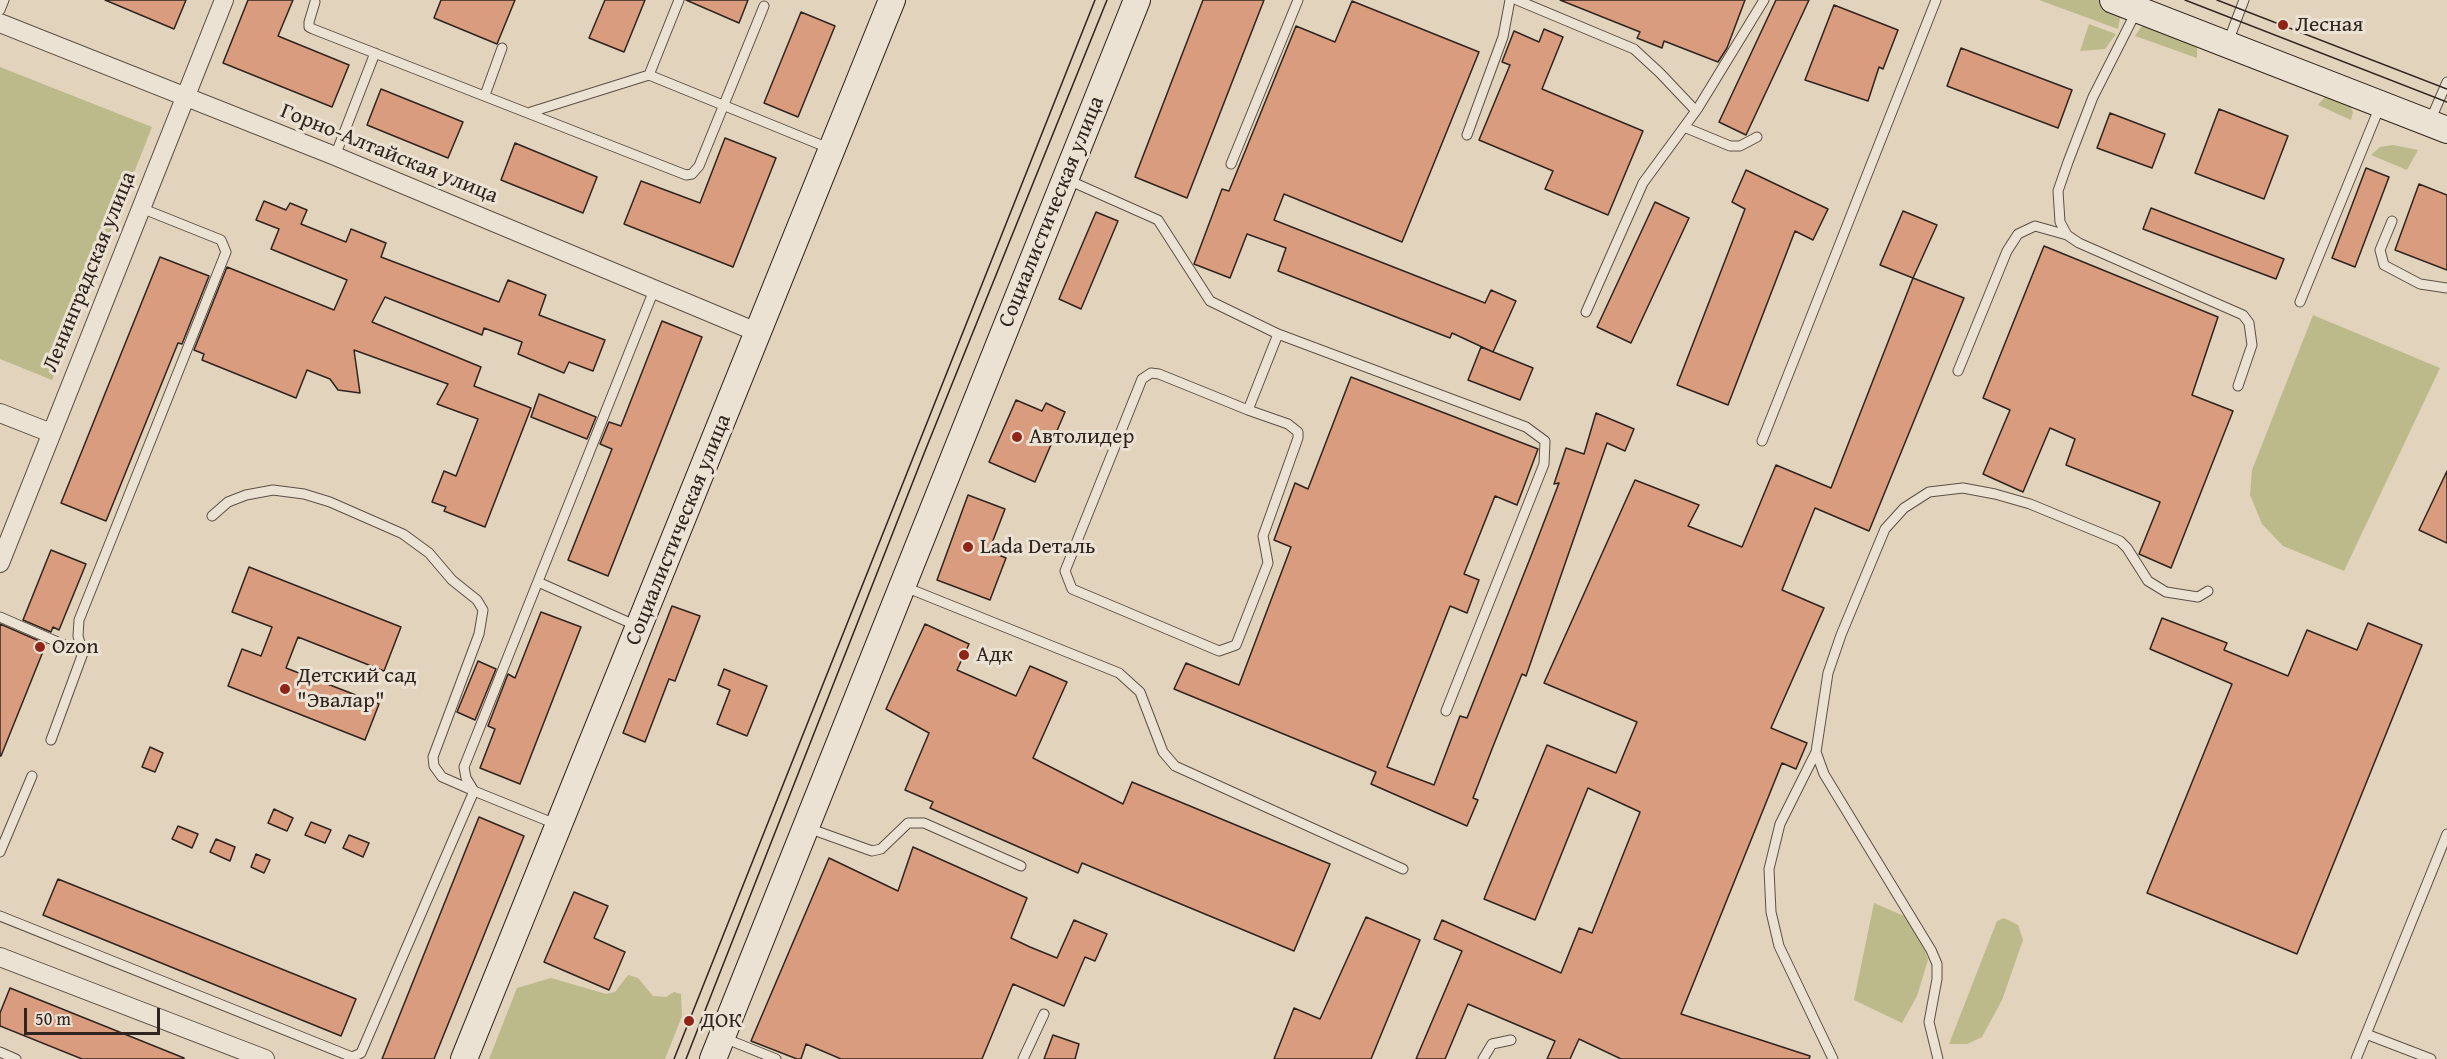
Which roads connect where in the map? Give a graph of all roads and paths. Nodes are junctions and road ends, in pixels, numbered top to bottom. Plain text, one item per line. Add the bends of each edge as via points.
1 (4, 0) edge
2 (224, 0) edge
3 (678, 0) edge
4 (892, 0) edge
5 (1137, 0) edge
6 (1298, 0) edge
7 (1510, 0) edge
8 (1517, 0) edge
9 (1764, 0) edge
10 (1936, 0) edge
11 (2113, 0) edge
12 (2244, 0) edge
13 (315, 2) dead end
14 (764, 6) dead end
15 (2137, 9) junction
16 (0, 10) edge
17 (0, 23) edge
18 (2227, 44) junction
19 (502, 48) dead end
20 (375, 53) junction
21 (649, 75) junction
22 (2447, 82) edge
23 (485, 95) junction
24 (185, 97) junction
25 (2381, 104) junction
26 (723, 105) junction
27 (1696, 111) junction
28 (531, 112) junction
29 (2438, 126) edge
30 (1684, 127) junction
31 (1467, 135) dead end
32 (1757, 137) dead end
33 (832, 149) junction
34 (335, 156) junction
35 (1231, 164) dead end
36 (1066, 179) junction
37 (141, 208) junction
38 (2391, 221) dead end
39 (2067, 236) junction
40 (2447, 288) edge
41 (654, 290) junction
42 (2300, 302) dead end
43 (1586, 312) dead end
44 (759, 333) junction
45 (1278, 334) junction
46 (1958, 371) dead end
47 (2238, 386) dead end
48 (1248, 410) junction
49 (0, 412) edge
50 (51, 433) junction
51 (1762, 441) dead end
52 (212, 516) dead end
53 (0, 562) edge
54 (538, 582) junction
55 (903, 586) junction
56 (2208, 591) dead end
57 (0, 617) edge
58 (639, 627) junction
59 (83, 653) junction
60 (1446, 711) dead end
61 (51, 740) dead end
62 (1816, 752) junction
63 (32, 776) dead end
64 (474, 791) junction
65 (558, 825) junction
66 (806, 827) junction
67 (2447, 834) edge
68 (0, 852) edge
69 (1021, 866) dead end
70 (1403, 869) dead end
71 (0, 916) edge
72 (0, 957) edge
73 (1044, 1014) dead end
74 (2366, 1034) junction
75 (1511, 1040) dead end
76 (717, 1048) edge
77 (0, 1052) edge
78 (16, 1059) edge
79 (265, 1059) edge
80 (464, 1059) edge
81 (776, 1059) edge
82 (1023, 1059) edge
83 (1483, 1059) edge
84 (1833, 1059) edge
85 (1938, 1059) edge
86 (2356, 1059) edge
87 (2431, 1059) edge

1 - 16 lane
2 - 24 street, Ленинградская улица
3 - 21 lane
4 - 33 street, Социалистическая улица
5 - 36 street, Социалистическая улица
6 - 35 lane
7 - 31 lane via 1503,37
8 - 27 lane via 1634,50
9 - 27 lane
10 - 51 lane
11 - 15 street
12 - 18 lane
13 - 20 lane via 309,27
14 - 26 lane
15 - 18 street
15 - 39 lane via 2093,97 2058,191 2060,222
17 - 24 street, Горно-Алтайская улица
18 - 25 street
19 - 23 lane
20 - 23 lane
20 - 34 lane
21 - 26 lane
21 - 28 lane
22 - 29 lane
23 - 28 lane
24 - 34 street, Горно-Алтайская улица
24 - 37 street, Ленинградская улица
25 - 29 street
25 - 42 lane
26 - 28 lane via 699,166 686,175
26 - 33 lane
27 - 30 lane
30 - 32 lane via 1730,146 1740,146
30 - 43 lane via 1643,183
33 - 44 street, Социалистическая улица
34 - 41 street, Горно-Алтайская улица
36 - 45 lane via 1158,220 1210,301
36 - 55 street, Социалистическая улица
37 - 50 street, Ленинградская улица
37 - 59 lane via 221,240 226,252 79,620
38 - 40 lane via 2380,250 2384,265 2420,284
39 - 46 lane via 2035,226 2018,234 2007,250
39 - 47 lane via 2243,315 2249,322 2252,345
41 - 44 street, Горно-Алтайская улица
41 - 54 lane
44 - 58 street, Социалистическая улица
45 - 48 lane
45 - 60 lane via 1526,427 1545,441 1544,464
48 - 48 lane via 1159,374 1146,375 1065,571 1069,586 1078,594 1219,651 1236,645 1268,563 1263,536 1298,438 1298,432 1288,424
49 - 50 street
50 - 53 street, Ленинградская улица
52 - 64 lane via 228,502 273,490 330,502 403,534 429,553 452,580 477,600 483,609 479,634 433,757 442,777
54 - 58 lane
54 - 64 lane via 464,767
55 - 66 street, Социалистическая улица
55 - 70 lane via 1119,674 1140,692 1163,752 1175,766
56 - 62 lane via 2198,597 2166,592 2148,581 2120,542 2030,504 1963,488 1929,492 1904,508 1885,529 1873,555 1828,673
57 - 59 lane
58 - 65 street, Социалистическая улица
59 - 61 lane
62 - 84 lane via 1780,824 1769,869 1771,912 1779,946
62 - 85 lane via 1824,774 1937,964 1929,1022
63 - 68 lane
64 - 65 lane
64 - 71 lane via 356,1057
65 - 80 street, Социалистическая улица
66 - 69 lane via 872,852 881,849 908,822 924,823
66 - 76 street, Социалистическая улица
67 - 74 lane
72 - 79 street
73 - 82 lane
74 - 86 lane
74 - 87 lane
75 - 83 lane via 1492,1044
76 - 81 lane
77 - 78 lane

